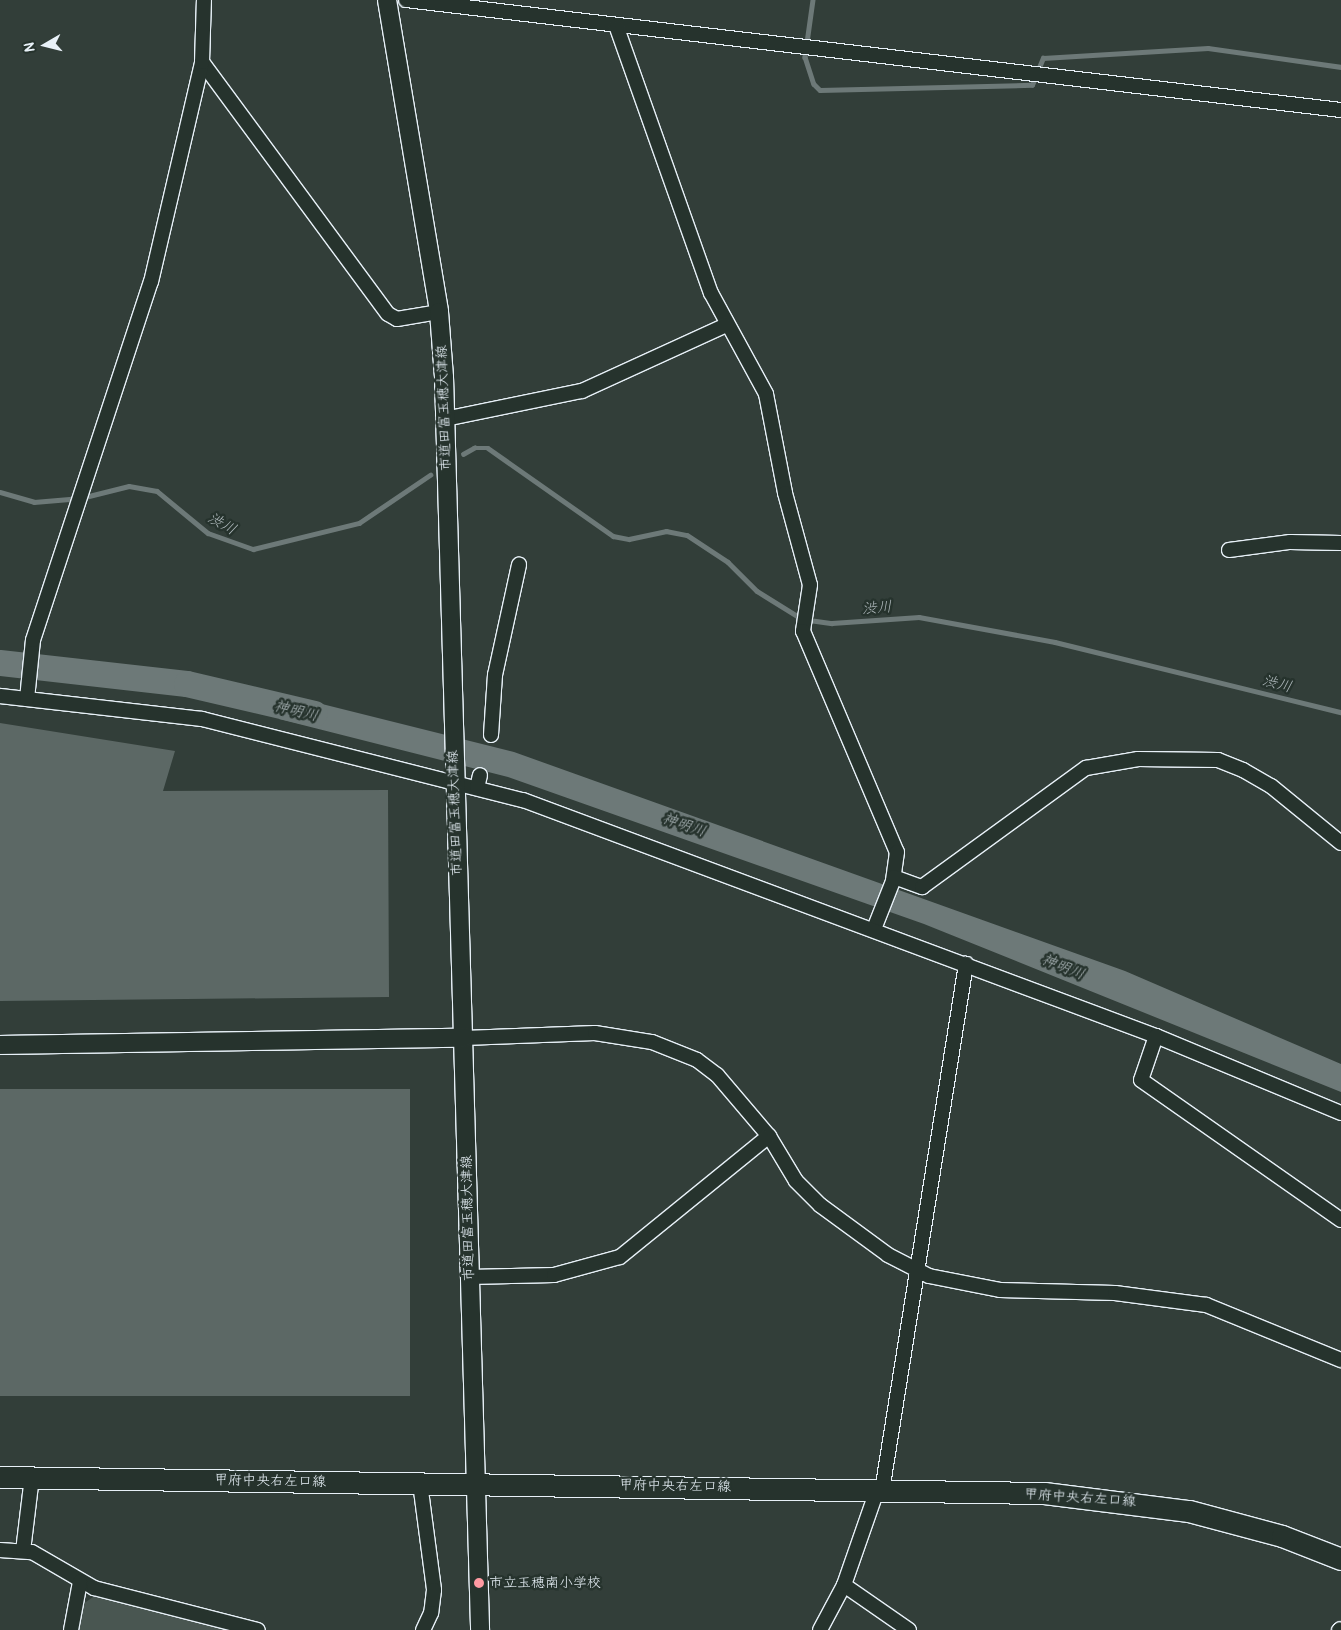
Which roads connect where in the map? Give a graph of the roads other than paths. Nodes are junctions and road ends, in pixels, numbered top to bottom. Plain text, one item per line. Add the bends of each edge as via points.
1 (204, 0) edge
2 (387, 0) edge
3 (406, 0) edge
4 (617, 28) junction
5 (202, 62) junction
6 (1341, 110) edge
7 (439, 312) junction
8 (726, 325) junction
9 (445, 419) junction
10 (1341, 542) edge
11 (1229, 550) dead end
12 (519, 565) dead end
13 (27, 693) junction
14 (0, 696) edge
15 (490, 736) dead end
16 (453, 776) junction
17 (1341, 843) edge
18 (894, 879) junction
19 (876, 924) junction
20 (966, 964) junction
21 (1156, 1036) junction
22 (464, 1038) junction
23 (0, 1045) edge
24 (1341, 1113) edge
25 (769, 1136) junction
26 (1341, 1220) edge
27 (914, 1268) junction
28 (469, 1277) junction
29 (1341, 1360) edge
30 (0, 1477) edge
31 (32, 1477) junction
32 (420, 1483) junction
33 (473, 1483) junction
34 (879, 1490) junction
35 (0, 1550) edge
36 (23, 1551) junction
37 (1341, 1559) edge
38 (80, 1582) junction
39 (844, 1585) junction
40 (71, 1630) edge
41 (258, 1630) edge
42 (423, 1630) edge
43 (480, 1630) edge
44 (820, 1630) edge
45 (909, 1630) edge

1 - 5 street
2 - 7 street, 市道田富玉穂大津線
3 - 4 street
4 - 6 street
4 - 8 street
5 - 7 street via 388,314 396,319
5 - 13 street via 151,282 33,640
7 - 9 street, 市道田富玉穂大津線
8 - 9 street via 582,391
8 - 18 street via 766,394 785,494 810,585 803,631 897,852
9 - 16 street, 市道田富玉穂大津線
10 - 11 street via 1290,542
12 - 15 street via 495,675
13 - 14 street
13 - 16 street via 202,719
16 - 19 street via 479,782
16 - 22 street, 市道田富玉穂大津線
17 - 18 street via 1272,786 1218,760 1138,759 1086,768 922,887
18 - 19 street
19 - 20 street
20 - 21 street
20 - 27 street
21 - 24 street
21 - 26 street via 1141,1080
22 - 23 street
22 - 25 street via 595,1033 652,1042 697,1060 717,1075
22 - 28 street, 市道田富玉穂大津線
25 - 27 street via 796,1180 820,1206 888,1255
25 - 28 street via 620,1257 554,1275
27 - 29 street via 961,1285 1000,1290 1116,1293 1206,1305
27 - 34 street
28 - 33 street, 市道田富玉穂大津線
30 - 31 main road, 甲府中央右左口線
31 - 32 main road, 甲府中央右左口線
31 - 36 street
32 - 33 main road, 甲府中央右左口線
32 - 42 street via 434,1590 431,1614
33 - 34 main road, 甲府中央右左口線
33 - 43 street, 市道田富玉穂大津線
34 - 37 main road, 甲府中央右左口線 via 1044,1492 1152,1504 1251,1527
34 - 39 street
35 - 36 street
36 - 38 street via 32,1552
38 - 40 street
38 - 41 street
39 - 44 street
39 - 45 street

